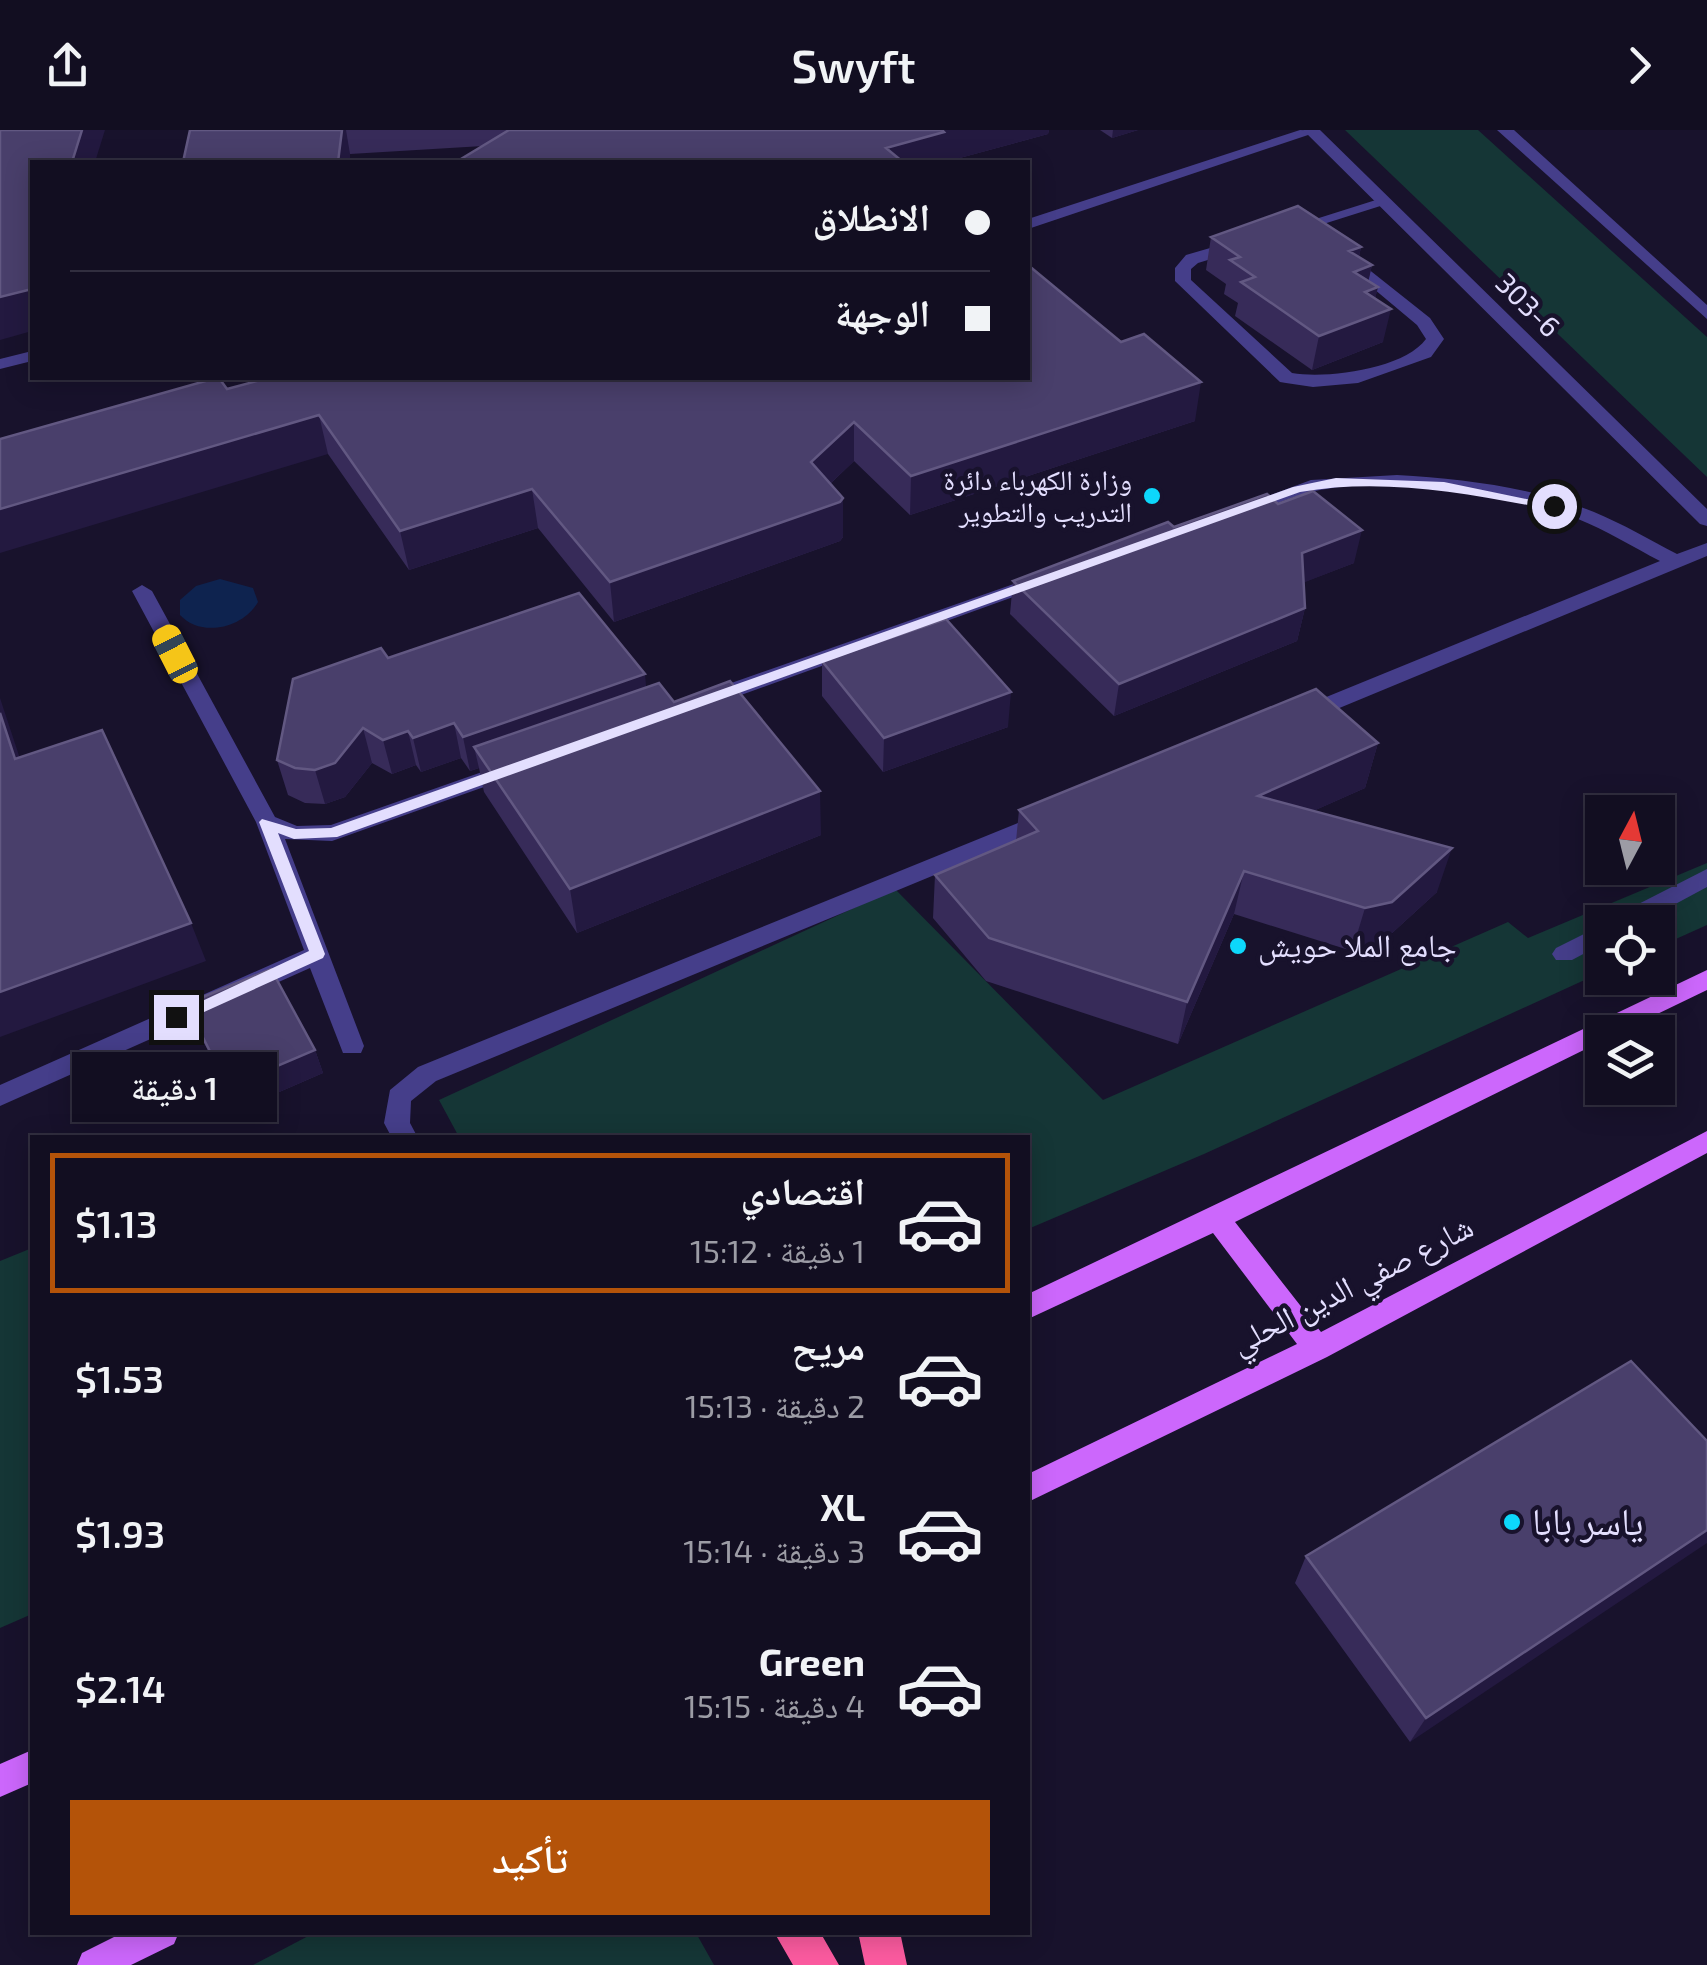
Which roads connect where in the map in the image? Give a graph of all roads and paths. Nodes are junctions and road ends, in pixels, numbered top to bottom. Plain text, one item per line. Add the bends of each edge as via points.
1 (1312, 130) edge
2 (1505, 130) edge
3 (1385, 202) junction
4 (1030, 223) edge
5 (1308, 225) junction
6 (1707, 314) edge
7 (30, 356) edge
8 (0, 364) edge
9 (1223, 516) edge
10 (1707, 520) edge
11 (1707, 549) edge
12 (1676, 562) junction
13 (1056, 575) edge
14 (142, 591) dead end
15 (684, 708) edge
16 (1272, 727) edge
17 (536, 760) edge
18 (1070, 810) edge
19 (267, 822) junction
20 (1707, 876) edge
21 (1654, 905) edge
22 (1585, 943) edge
23 (318, 954) junction
24 (1564, 954) dead end
25 (1707, 980) edge
26 (352, 1046) dead end
27 (0, 1096) edge
28 (404, 1135) edge
29 (1707, 1141) edge
30 (1218, 1219) junction
31 (1030, 1306) edge
32 (1317, 1348) junction
33 (1030, 1488) edge
34 (30, 1767) edge
35 (0, 1781) edge
36 (156, 1935) edge
37 (796, 1935) edge
38 (880, 1935) edge
39 (94, 1965) edge
40 (818, 1965) edge
41 (886, 1965) edge

1 - 3 street, 303-6
1 - 4 street
2 - 6 street
3 - 5 street
3 - 10 street, 303-6
5 - 5 street via 1192,258 1183,281 1286,378 1352,379 1425,352 1435,339 1424,322
7 - 8 street
9 - 12 street via 1336,482 1444,486 1587,516
11 - 12 street
12 - 16 street
13 - 15 street
14 - 19 street
17 - 19 street via 332,833 294,834
18 - 28 street via 427,1074 400,1097 397,1122
19 - 23 street
20 - 21 street
22 - 24 street
23 - 26 street
23 - 27 street
25 - 30 main road
29 - 32 main road, شارع صفي الدين الحلي
30 - 31 main road
30 - 32 main road
32 - 33 main road, شارع صفي الدين الحلي
34 - 35 main road
36 - 39 main road
37 - 40 highway
38 - 41 highway

